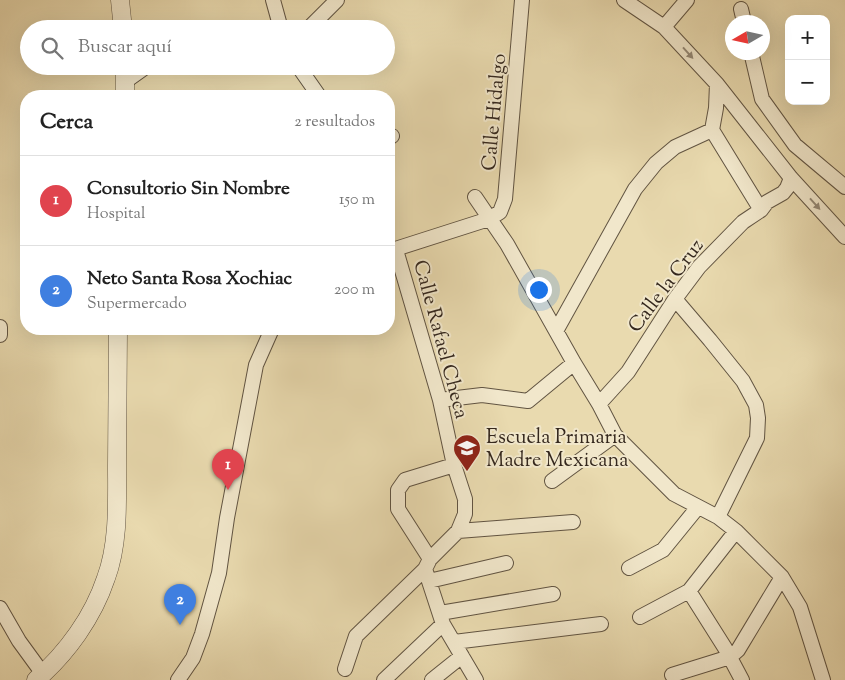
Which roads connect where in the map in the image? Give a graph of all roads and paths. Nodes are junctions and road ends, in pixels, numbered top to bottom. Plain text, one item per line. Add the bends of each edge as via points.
1 (120, 0) edge
2 (273, 0) edge
3 (337, 0) edge
4 (522, 0) edge
5 (624, 0) edge
6 (687, 0) edge
7 (122, 20) edge
8 (279, 20) edge
9 (317, 20) edge
10 (664, 27) junction
11 (753, 60) edge
12 (304, 75) edge
13 (716, 84) junction
14 (315, 90) edge
15 (712, 130) junction
16 (790, 178) junction
17 (845, 187) edge
18 (475, 196) dead end
19 (761, 210) junction
20 (489, 220) junction
21 (845, 237) edge
22 (395, 249) edge
23 (395, 256) edge
24 (675, 299) junction
25 (0, 328) edge
26 (556, 331) junction
27 (0, 335) edge
28 (118, 335) edge
29 (269, 335) edge
30 (574, 363) junction
31 (440, 400) junction
32 (599, 404) junction
33 (615, 435) junction
34 (454, 465) junction
35 (552, 481) dead end
36 (698, 507) junction
37 (718, 517) junction
38 (573, 522) dead end
39 (458, 531) junction
40 (736, 531) junction
41 (506, 563) dead end
42 (629, 568) dead end
43 (428, 570) junction
44 (782, 578) junction
45 (689, 591) junction
46 (553, 594) dead end
47 (0, 608) edge
48 (640, 617) dead end
49 (441, 618) junction
50 (601, 624) dead end
51 (454, 642) junction
52 (462, 656) junction
53 (730, 657) junction
54 (345, 669) dead end
55 (672, 675) dead end
56 (40, 677) edge
57 (178, 680) edge
58 (384, 680) edge
59 (432, 680) edge
60 (476, 680) edge
61 (742, 680) edge
62 (823, 680) edge

1 - 7 street
2 - 8 street
3 - 9 street
4 - 20 street, Calle Hidalgo via 505,199 500,212
5 - 10 street
6 - 10 street
10 -> 13 street
11 - 17 street via 762,99 795,145
12 - 14 street
13 - 15 street
13 - 16 street
15 - 19 street
15 - 26 street via 675,147 640,183
16 - 19 street, Calle la Cruz via 783,193 767,202
16 -> 21 street
18 - 20 street
19 - 24 street, Calle la Cruz via 743,222 699,267
20 - 22 street
20 - 26 street via 507,244
23 - 31 street, Calle Rafael Checa
24 - 32 street, Calle la Cruz via 628,372
24 - 37 street via 743,381 756,405 757,438
25 - 27 street
26 - 30 street
28 - 56 street via 116,529 107,577 89,616
29 - 57 street via 256,365 219,573 202,634
30 - 31 street via 528,401 482,395
30 - 32 street
31 - 34 street, Calle Rafael Checa
32 - 33 street
33 - 35 street
33 - 36 street via 674,494
34 - 39 street, Calle Rafael Checa via 465,499 465,514
34 - 43 street via 405,480 398,490 398,508
36 - 37 street
36 - 42 street via 662,550
37 - 40 street
38 - 39 street
39 - 43 street, Calle Rafael Checa
40 - 44 street
40 - 45 street
41 - 43 street
43 - 49 street
43 - 54 street, Calle Rafael Checa via 356,636
44 - 53 street via 738,650
44 - 62 street via 800,607
45 - 48 street
45 - 53 street
46 - 49 street
47 - 56 street
49 - 51 street
49 - 58 street
50 - 51 street
51 - 52 street
52 - 59 street
52 - 60 street
53 - 55 street
53 - 61 street

